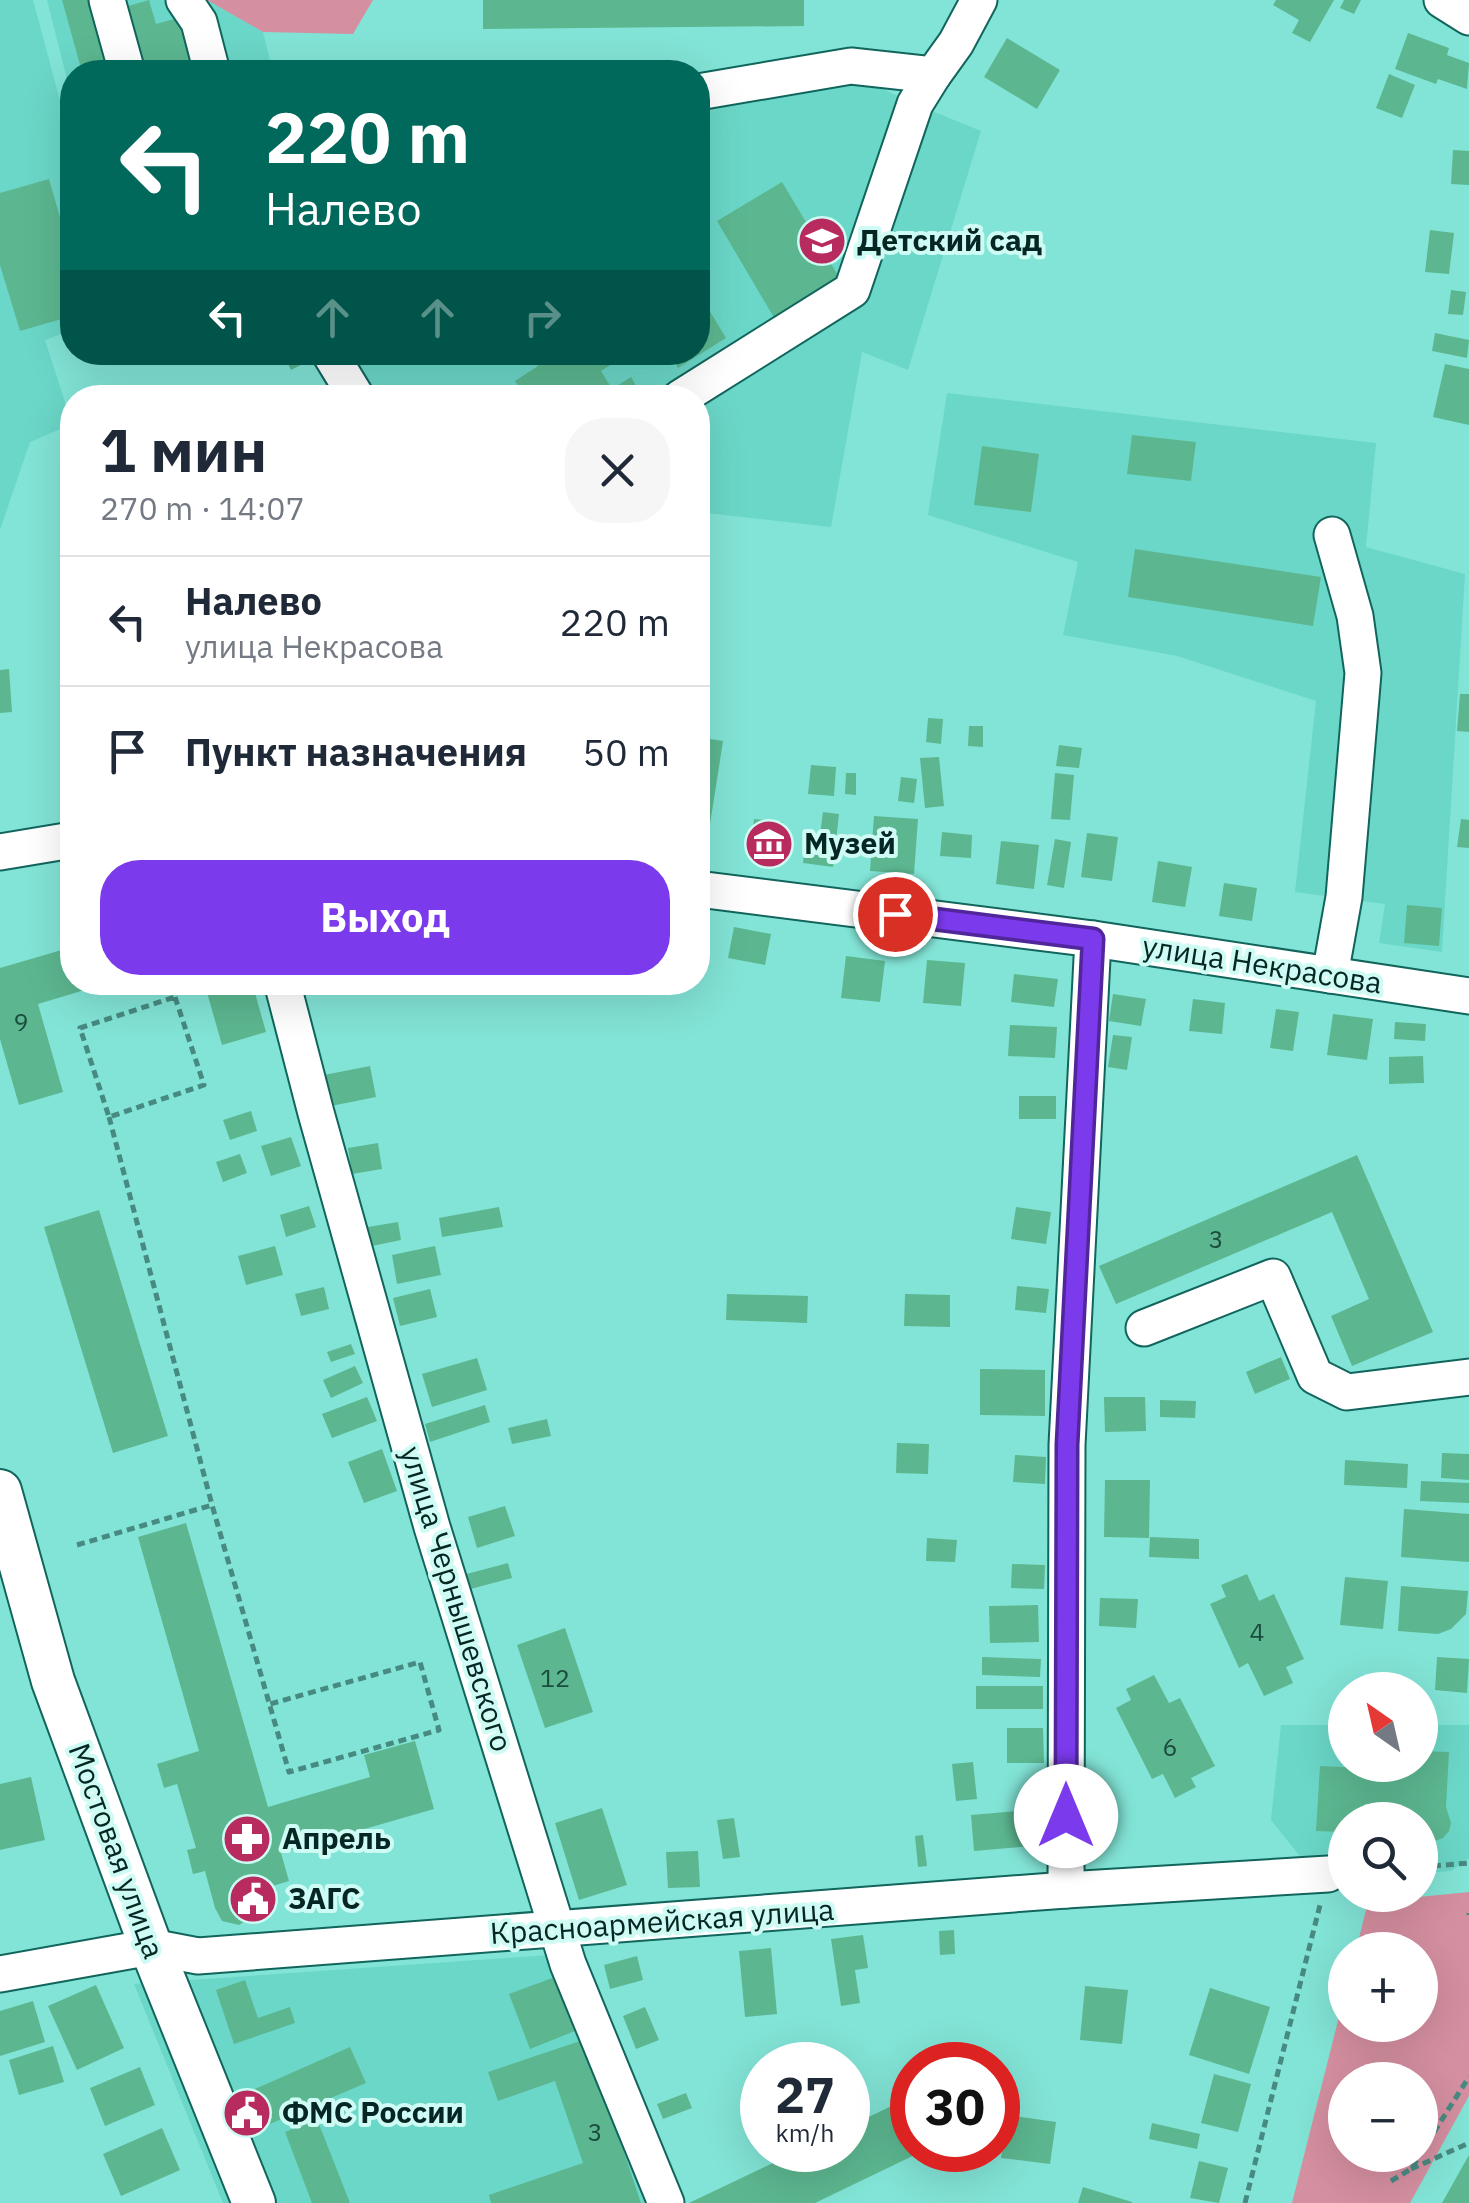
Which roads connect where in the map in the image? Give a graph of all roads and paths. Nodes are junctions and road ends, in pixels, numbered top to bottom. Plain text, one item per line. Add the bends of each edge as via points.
1 (107, 0) edge
2 (184, 0) edge
3 (979, 0) edge
4 (1442, 0) edge
5 (1469, 17) edge
6 (124, 60) edge
7 (209, 60) edge
8 (933, 76) junction
9 (710, 90) edge
10 (701, 385) edge
11 (1332, 535) dead end
12 (60, 842) edge
13 (0, 852) edge
14 (710, 890) edge
15 (1093, 939) junction
16 (1330, 975) junction
17 (285, 995) edge
18 (1469, 996) edge
19 (109, 1117) junction
20 (1144, 1328) dead end
21 (1469, 1377) edge
22 (0, 1492) edge
23 (212, 1504) junction
24 (78, 1545) dead end
25 (270, 1704) junction
26 (1469, 1864) edge
27 (1438, 1866) edge
28 (1328, 1874) joint
29 (1066, 1890) junction
30 (559, 1930) junction
31 (151, 1947) junction
32 (0, 1974) edge
33 (1469, 2077) edge
34 (1438, 2126) edge
35 (1469, 2144) edge
36 (1438, 2157) edge
37 (1406, 2172) edge
38 (1391, 2180) dead end
39 (254, 2203) edge
40 (666, 2203) edge
41 (1245, 2203) edge

1 - 6 street
2 - 7 street
3 - 8 street
4 - 5 street
8 - 9 street via 851,66
8 - 10 street via 915,104 852,290
11 - 16 street via 1363,674 1344,897
12 - 13 street
14 - 15 street, улица Некрасова
15 - 16 street, улица Некрасова
15 - 29 street via 1067,1445
16 - 18 street, улица Некрасова
17 - 30 street, улица Чернышевского via 432,1527
19 - 19 path via 80,1028 175,997 204,1085
19 - 23 path
20 - 21 street via 1273,1278 1314,1376 1346,1392
22 - 31 main road, Мостовая улица via 53,1681
23 - 24 path
23 - 25 path
25 - 25 path via 290,1772 439,1730 420,1662
26 - 27 path
28 - 29 street, Красноармейская улица
28 - 41 path
29 - 30 street, Красноармейская улица
30 - 31 street, Красноармейская улица via 198,1956
30 - 40 street, улица Чернышевского
31 - 32 street, Красноармейская улица
31 - 39 main road, Мостовая улица
33 - 34 path
35 - 36 path
37 - 38 path

